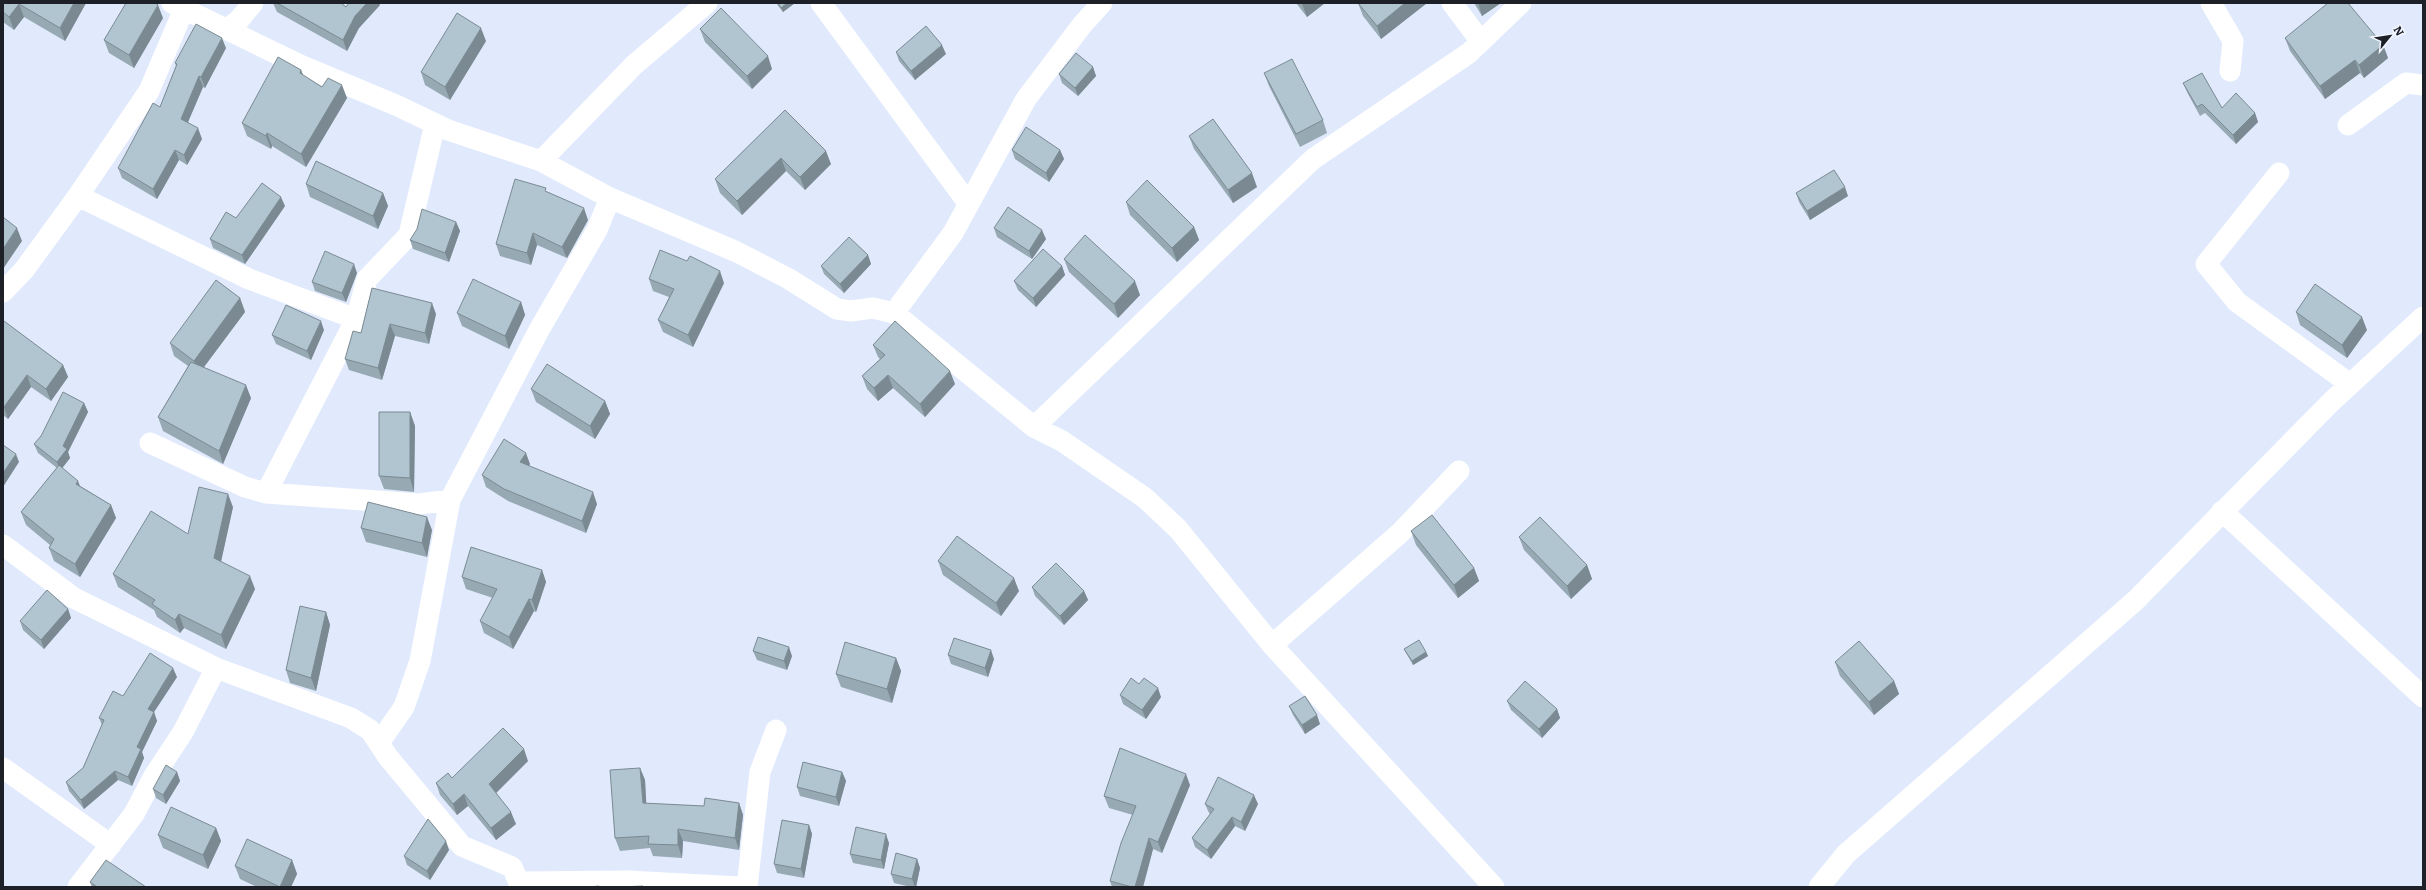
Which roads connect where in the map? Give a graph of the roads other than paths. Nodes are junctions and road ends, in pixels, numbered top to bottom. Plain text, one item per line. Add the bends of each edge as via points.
1 (254, 3) edge
2 (707, 3) edge
3 (821, 3) edge
4 (1102, 3) edge
5 (1452, 3) edge
6 (1521, 3) edge
7 (2211, 3) edge
8 (178, 6) edge
9 (227, 28) junction
10 (1476, 35) dead end
11 (2230, 72) dead end
12 (2423, 85) edge
13 (435, 124) junction
14 (2348, 126) dead end
15 (541, 161) junction
16 (2279, 173) dead end
17 (78, 196) junction
18 (610, 198) junction
19 (968, 203) junction
20 (3, 292) edge
21 (894, 313) junction
22 (2423, 317) edge
23 (356, 318) junction
24 (2350, 384) junction
25 (1034, 427) junction
26 (150, 443) dead end
27 (1459, 471) dead end
28 (266, 493) junction
29 (450, 500) junction
30 (2222, 512) junction
31 (3, 544) edge
32 (1272, 646) junction
33 (216, 668) junction
34 (2423, 697) edge
35 (776, 730) dead end
36 (379, 743) junction
37 (3, 768) edge
38 (112, 845) junction
39 (521, 885) edge
40 (78, 887) edge
41 (740, 887) edge
42 (747, 887) edge
43 (1494, 887) edge
44 (1819, 887) edge

1 - 9 street via 239,20
2 - 15 street via 634,65
3 - 19 street
4 - 19 street via 1082,25 1026,99
5 - 10 street
6 - 25 street via 1469,53 1313,159
7 - 11 street via 2233,41
8 - 9 street
8 - 17 street via 149,91
9 - 13 street via 300,65
12 - 14 street via 2406,83
13 - 15 street
13 - 23 street via 409,235 367,279
15 - 18 street
16 - 24 street via 2206,264 2237,302
17 - 20 street via 24,270
17 - 23 street via 249,279
18 - 21 street via 737,252 789,279 837,309 851,311 873,308
18 - 29 street via 597,230 539,330
19 - 21 street via 953,233
21 - 25 street
22 - 24 street
23 - 28 street
24 - 30 street
25 - 32 street via 1062,440 1145,498 1178,529
26 - 28 street via 245,487
27 - 32 street via 1400,532
28 - 29 street via 419,504
29 - 36 street via 420,662 404,707
30 - 34 street
30 - 44 street via 2136,600 1846,854
31 - 33 street via 74,598
32 - 43 street
33 - 36 street via 351,718 370,730
33 - 38 street via 134,814
35 - 42 street via 760,772
36 - 39 street via 462,846 512,867
37 - 38 street
38 - 40 street
39 - 41 street via 628,881

